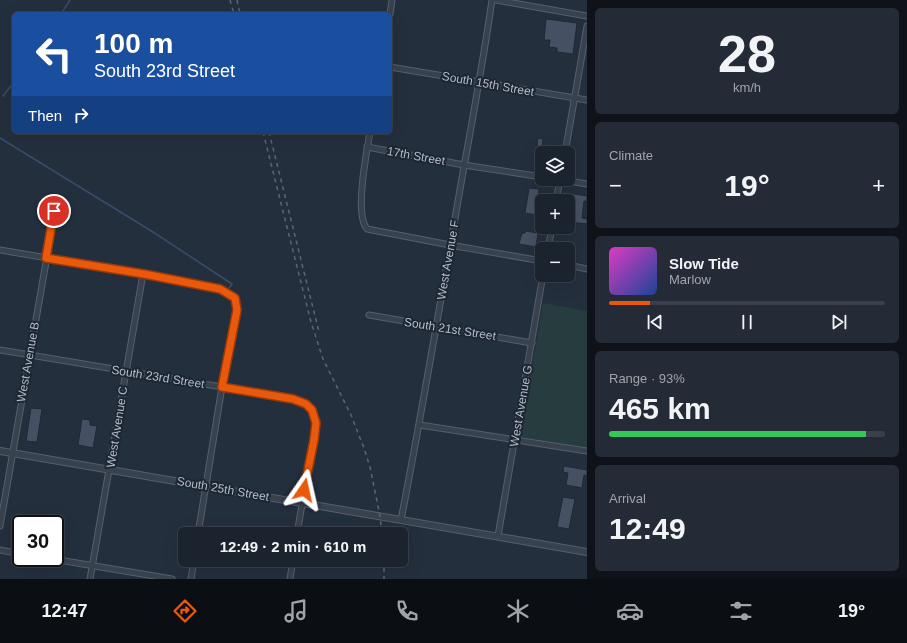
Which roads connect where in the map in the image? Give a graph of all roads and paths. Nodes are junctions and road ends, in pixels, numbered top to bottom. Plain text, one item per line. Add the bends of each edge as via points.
1 (392, 0) edge
2 (492, 0) edge
3 (496, 0) edge
4 (390, 12) edge
5 (587, 16) edge
6 (587, 26) edge
7 (392, 67) edge
8 (480, 82) junction
9 (574, 98) junction
10 (587, 100) edge
11 (370, 134) edge
12 (566, 146) edge
13 (367, 147) junction
14 (464, 165) junction
15 (535, 176) edge
16 (575, 182) edge
17 (587, 184) edge
18 (57, 199) dead end
19 (450, 245) junction
20 (0, 250) edge
21 (46, 258) junction
22 (535, 260) edge
23 (575, 266) edge
24 (587, 269) edge
25 (144, 274) junction
26 (543, 282) edge
27 (369, 315) dead end
28 (436, 327) junction
29 (532, 342) junction
30 (0, 350) edge
31 (30, 355) junction
32 (126, 372) junction
33 (222, 387) junction
34 (420, 425) junction
35 (515, 440) junction
36 (0, 451) edge
37 (587, 451) edge
38 (13, 453) junction
39 (110, 470) junction
40 (206, 486) junction
41 (302, 503) junction
42 (401, 520) junction
43 (0, 526) edge
44 (199, 527) edge
45 (298, 527) edge
46 (498, 536) junction
47 (0, 550) edge
48 (12, 552) edge
49 (587, 552) edge
50 (64, 561) edge
51 (93, 566) junction
52 (193, 567) edge
53 (292, 567) edge
54 (90, 579) edge
55 (172, 579) edge
56 (190, 579) edge
57 (290, 579) edge

1 - 4 street
2 - 8 street, West Avenue F
3 - 5 street
6 - 9 street
7 - 8 street, South 15th Street
8 - 9 street, South 15th Street
8 - 14 street, West Avenue F
9 - 10 street, South 15th Street
9 - 12 street
11 - 13 street
13 - 14 street, 17th Street
13 - 19 street via 361,188 363,223 366,229
14 - 15 street, 17th Street
14 - 19 street, West Avenue F
16 - 17 street
18 - 21 street, West Avenue B
19 - 22 street
19 - 28 street, West Avenue F
20 - 21 street
21 - 25 street
21 - 31 street, West Avenue B
23 - 24 street
25 - 32 street, West Avenue C
25 - 33 street via 220,289 235,298 237,310
26 - 29 street, West Avenue G
27 - 28 street, South 21st Street
28 - 29 street, South 21st Street
28 - 34 street, West Avenue F
29 - 35 street, West Avenue G
30 - 31 street, South 23rd Street
31 - 32 street, South 23rd Street
31 - 38 street, West Avenue B
32 - 33 street, South 23rd Street
32 - 39 street, West Avenue C
33 - 40 street
33 - 41 street, South 23rd Street via 293,399 306,404 312,410 316,428
34 - 35 street
34 - 42 street, West Avenue F
35 - 37 street
35 - 46 street, West Avenue G
36 - 38 street, South 25th Street
38 - 39 street, South 25th Street
38 - 43 street, West Avenue B
39 - 40 street, South 25th Street
39 - 51 street, West Avenue C
40 - 41 street, South 25th Street
40 - 44 street
41 - 42 street, South 25th Street
41 - 45 street
42 - 46 street, South 25th Street
46 - 49 street, South 25th Street
47 - 48 street
50 - 51 street
51 - 54 street, West Avenue C
51 - 55 street
52 - 56 street
53 - 57 street

